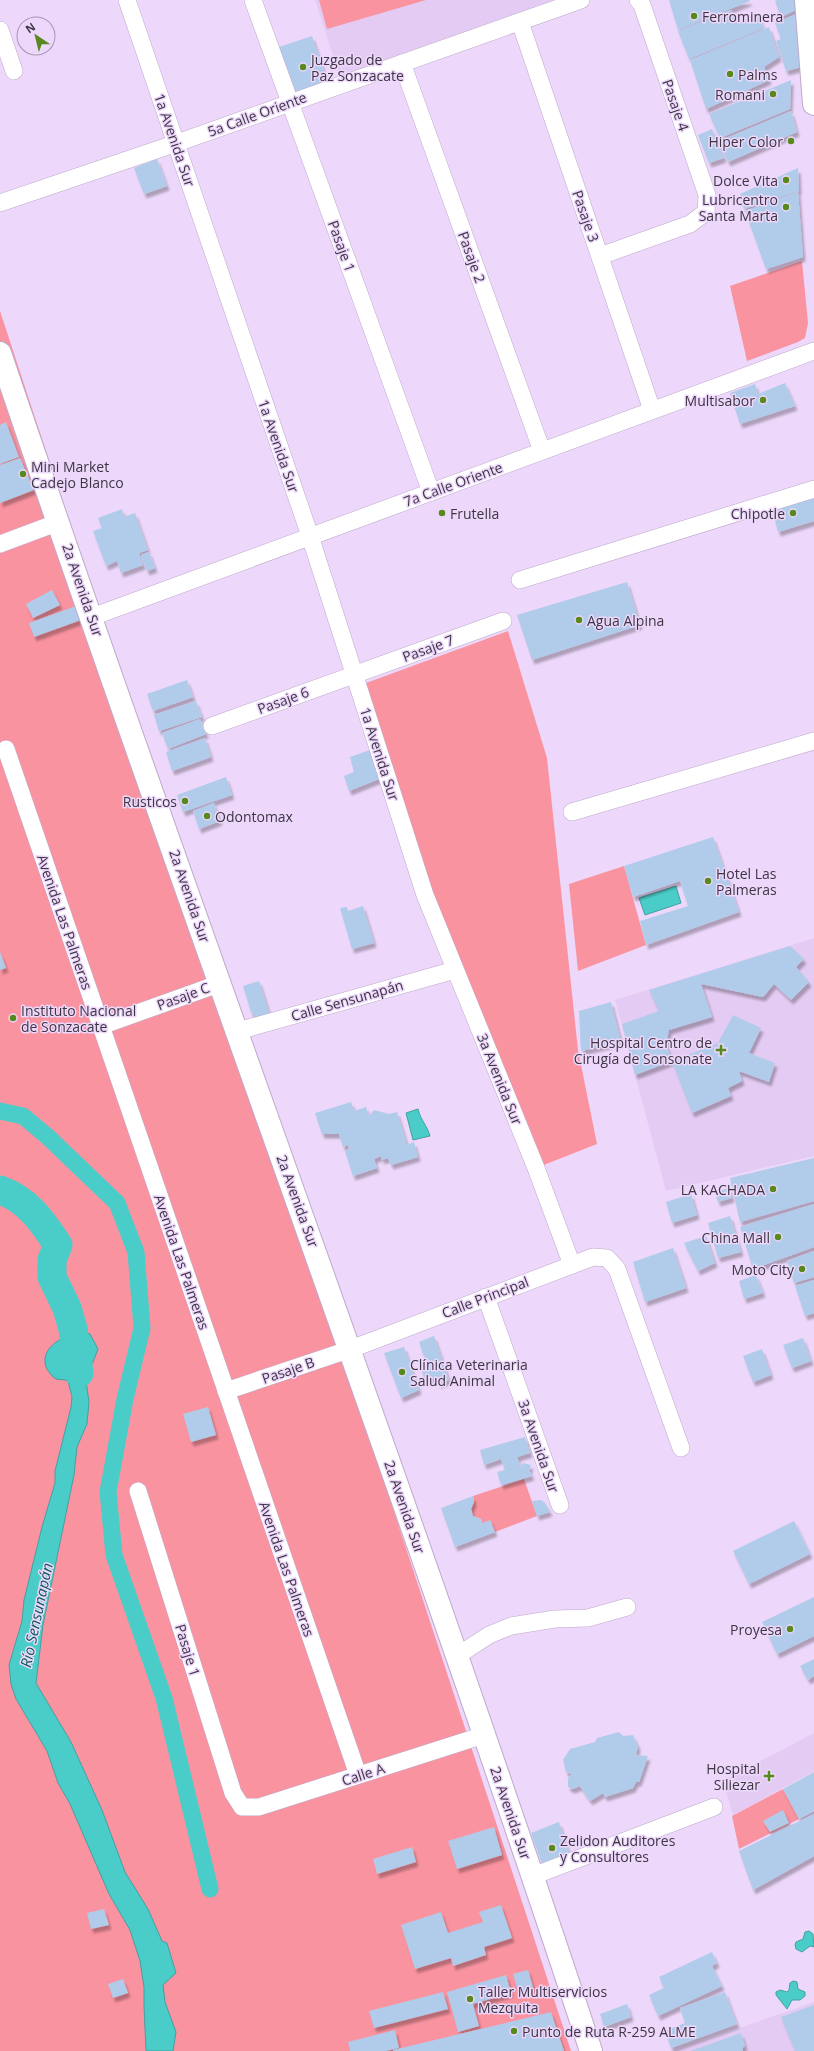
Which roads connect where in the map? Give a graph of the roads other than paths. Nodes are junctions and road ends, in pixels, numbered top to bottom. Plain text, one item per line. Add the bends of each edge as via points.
1 (128, 0) edge
2 (253, 0) edge
3 (581, 0) edge
4 (638, 0) edge
5 (806, 0) edge
6 (520, 22) junction
7 (0, 30) edge
8 (812, 50) edge
9 (402, 63) junction
10 (14, 71) dead end
11 (289, 102) junction
12 (814, 104) edge
13 (176, 143) junction
14 (0, 203) edge
15 (600, 256) junction
16 (814, 351) edge
17 (0, 353) edge
18 (652, 410) junction
19 (542, 451) junction
20 (814, 489) edge
21 (431, 492) junction
22 (59, 522) junction
23 (310, 536) junction
24 (0, 544) edge
25 (520, 580) dead end
26 (92, 617) junction
27 (503, 621) dead end
28 (354, 675) junction
29 (212, 726) dead end
30 (814, 741) edge
31 (6, 750) dead end
32 (572, 812) dead end
33 (425, 895) joint
34 (455, 970) junction
35 (221, 983) junction
36 (101, 1026) junction
37 (238, 1031) junction
38 (572, 1265) junction
39 (486, 1297) junction
40 (350, 1349) junction
41 (226, 1391) junction
42 (681, 1448) dead end
43 (138, 1491) dead end
44 (560, 1505) dead end
45 (627, 1607) dead end
46 (457, 1656) junction
47 (484, 1735) junction
48 (358, 1775) junction
49 (242, 1807) joint
50 (714, 1807) dead end
51 (532, 1876) junction
52 (591, 2051) edge

1 - 13 street, 1a Avenida Sur
2 - 11 street, Pasaje 1
3 - 6 street, 5a Calle Oriente
4 - 15 street, Pasaje 4 via 642,5 707,195 706,212 690,224
5 - 8 street
6 - 9 street, 5a Calle Oriente
6 - 15 street, Pasaje 3
7 - 10 street
8 - 12 street
9 - 11 street, 5a Calle Oriente
9 - 19 street, Pasaje 2
11 - 13 street, 5a Calle Oriente
11 - 21 street, Pasaje 1
13 - 14 street, 5a Calle Oriente
13 - 23 street, 1a Avenida Sur
15 - 18 street, Pasaje 3
16 - 18 street, 7a Calle Oriente
17 - 22 street, 2a Avenida Sur
18 - 19 street, 7a Calle Oriente
19 - 21 street, 7a Calle Oriente
20 - 25 street
21 - 23 street, 7a Calle Oriente
22 - 24 street
22 - 26 street, 2a Avenida Sur
23 - 26 street, 7a Calle Oriente
23 - 28 street, 1a Avenida Sur
26 - 35 street, 2a Avenida Sur
27 - 28 street, Pasaje 7
28 - 29 street, Pasaje 6
28 - 33 street, 1a Avenida Sur
30 - 32 street
31 - 36 street, Avenida Las Palmeras
33 - 34 street, 3a Avenida Sur
34 - 37 street, Calle Sensunapán
34 - 38 street, 3a Avenida Sur via 536,1168
35 - 36 street, Pasaje C
35 - 37 street, 2a Avenida Sur
36 - 41 street, Avenida Las Palmeras
37 - 40 street, 2a Avenida Sur
38 - 39 street, Calle Principal
38 - 42 street, Calle Principal via 592,1256 608,1258 617,1269
39 - 40 street, Calle Principal
39 - 44 street, 3a Avenida Sur
40 - 41 street, Pasaje B
40 - 46 street, 2a Avenida Sur
41 - 48 street, Avenida Las Palmeras
43 - 49 street, Pasaje 1 via 233,1793
45 - 46 street via 588,1618 555,1619 511,1626 489,1635
46 - 47 street, 2a Avenida Sur
47 - 48 street, Calle A
47 - 51 street, 2a Avenida Sur
48 - 49 street, Calle A via 259,1807
50 - 51 street
51 - 52 street, 2a Avenida Sur

